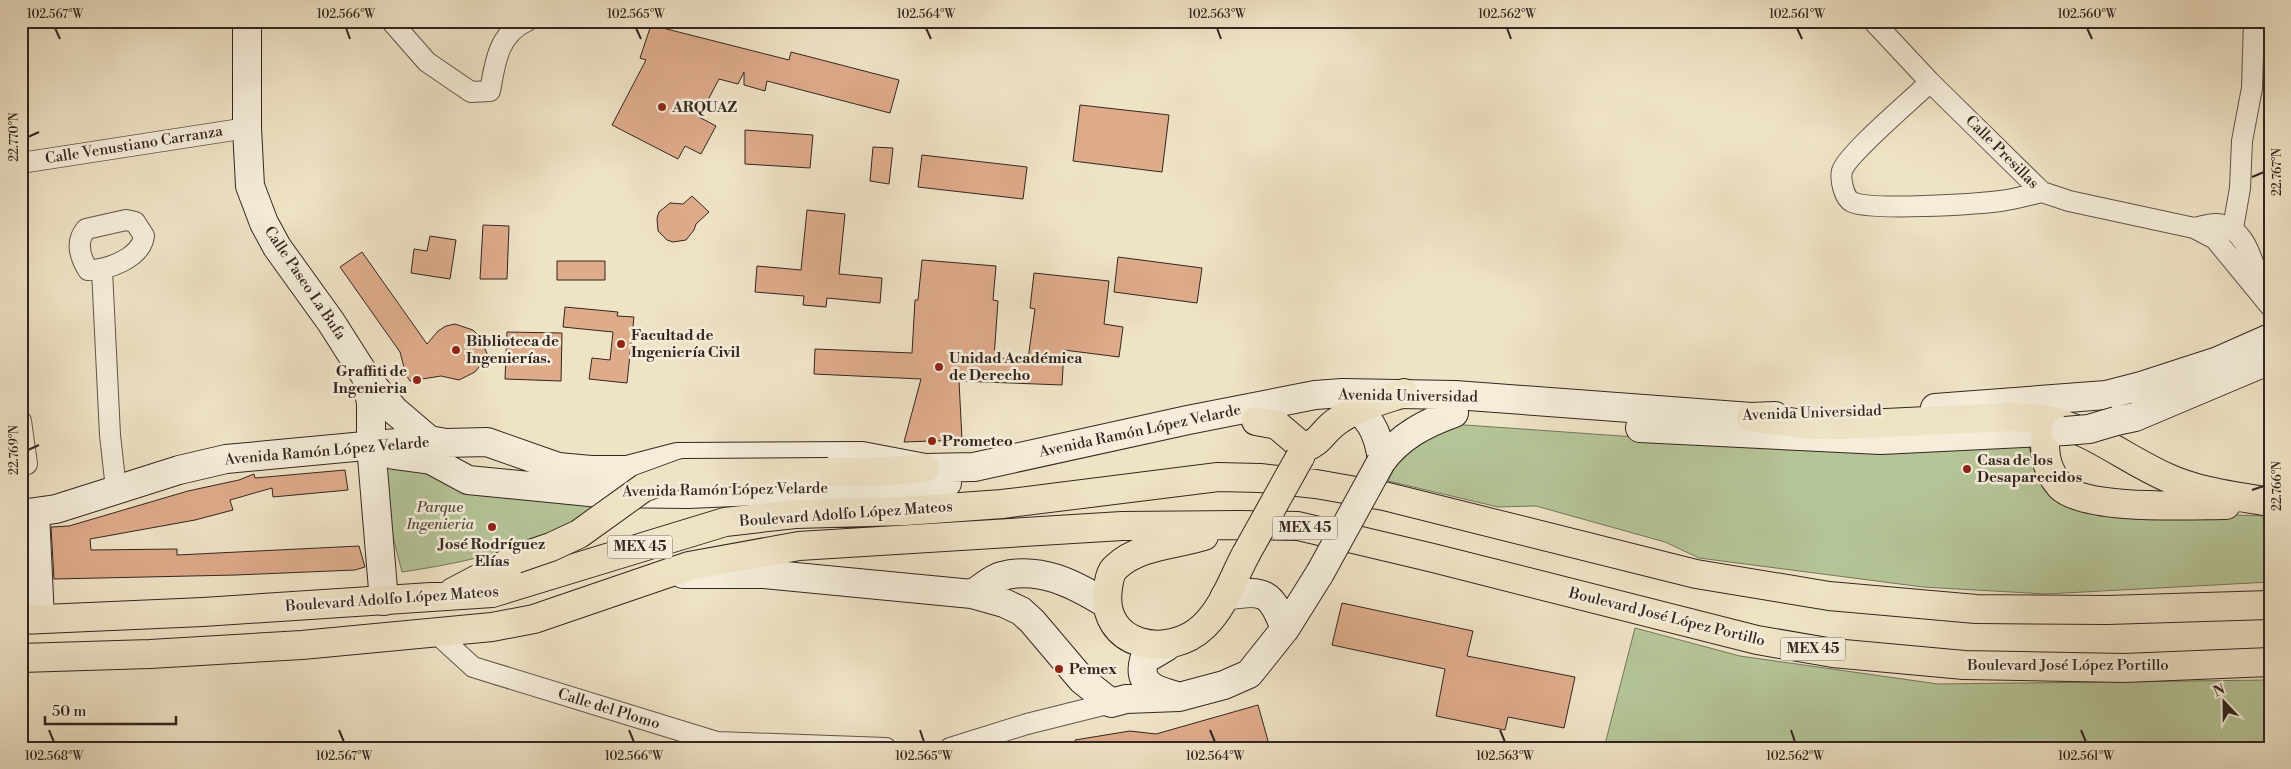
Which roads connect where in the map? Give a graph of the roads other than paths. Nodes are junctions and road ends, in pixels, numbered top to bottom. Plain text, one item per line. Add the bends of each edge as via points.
1 (247, 21) edge
2 (391, 21) edge
3 (527, 21) edge
4 (1873, 21) edge
5 (2254, 21) edge
6 (1930, 82) junction
7 (247, 128) junction
8 (21, 163) edge
9 (2042, 192) junction
10 (2194, 228) junction
11 (2233, 228) junction
12 (102, 270) dead end
13 (2267, 303) edge
14 (2270, 338) edge
15 (2270, 360) edge
16 (366, 377) junction
17 (1404, 393) joint
18 (1350, 400) junction
19 (1315, 403) junction
20 (1454, 413) junction
21 (1751, 417) junction
22 (1256, 421) junction
23 (21, 422) edge
24 (2045, 432) junction
25 (429, 440) junction
26 (372, 449) junction
27 (1301, 453) junction
28 (1382, 461) junction
29 (27, 464) dead end
30 (558, 467) junction
31 (925, 468) junction
32 (540, 488) junction
33 (116, 489) junction
34 (2270, 504) edge
35 (28, 518) edge
36 (1239, 525) junction
37 (669, 574) junction
38 (972, 594) junction
39 (1225, 596) junction
40 (442, 598) junction
41 (384, 601) junction
42 (1105, 603) junction
43 (2270, 606) edge
44 (30, 619) edge
45 (1285, 630) junction
46 (437, 634) junction
47 (1166, 647) junction
48 (21, 658) edge
49 (2270, 662) edge
50 (1179, 697) junction
51 (1111, 703) junction
52 (886, 748) edge
53 (950, 748) edge

1 - 7 street, Calle Paseo La Bufa
2 - 3 street via 426,62 471,92 490,91 497,52 516,26
4 - 6 street, Calle Presillas
5 - 11 street via 2252,88 2242,141 2240,188
6 - 9 street, Calle Presillas
6 - 9 street via 1847,161 1841,181 1848,199 1870,207 1927,205 2001,201
7 - 8 street, Calle Venustiano Carranza
7 - 16 street, Calle Paseo La Bufa via 250,186 264,223
9 - 10 street, Calle Presillas via 2069,201
10 - 11 street via 2216,224
10 - 13 street via 2216,239
11 - 13 street via 2242,238 2252,260
12 - 33 street via 110,435
14 - 21 street, Avenida Universidad via 2218,361 2106,395
15 - 24 street, Avenida Universidad, bridge via 2144,413 2089,429
16 - 25 street via 395,411
16 - 26 street, Calle Paseo La Bufa via 371,403
17 - 18 main road
17 - 21 street, Avenida Universidad
18 - 19 street, Avenida Universidad
18 - 20 street, Avenida Universidad via 1402,412
18 - 27 main road via 1316,444
18 - 28 street via 1374,425 1380,440
19 - 22 street, Avenida Ramón López Velarde
19 - 31 street, Avenida Ramón López Velarde via 1198,418 974,467
20 - 24 street, Avenida Universidad via 1682,431 1881,440
20 - 28 street via 1424,424 1407,435
21 - 34 main road via 1844,425 2037,418 2089,435 2167,478
22 - 27 main road via 1277,424
22 - 32 street, Avenida Ramón López Velarde via 964,482 688,494 600,493
23 - 29 street
24 - 34 main road via 2044,450 2051,472 2061,487 2075,496 2140,504
25 - 26 street, Avenida Ramón López Velarde
25 - 30 street, Avenida Ramón López Velarde via 487,442
26 - 32 street, Avenida Ramón López Velarde via 431,460 468,480
26 - 33 street, Avenida Ramón López Velarde via 226,459
26 - 35 street, Avenida Ramón López Velarde via 226,467
26 - 41 street, Calle Paseo La Bufa
27 - 39 main road, bridge
28 - 45 street, bridge
30 - 31 street, Avenida Ramón López Velarde via 627,470 678,457 862,456
30 - 32 street
31 - 40 main road, bridge via 864,472 684,473 643,488 579,534 516,559
33 - 35 street, Avenida Ramón López Velarde
35 - 44 street
36 - 37 main road, Boulevard Adolfo López Mateos / MEX 45 via 1122,526 799,546 689,566
36 - 42 main road via 1127,558 1113,569
36 - 49 main road, Boulevard José López Portillo / MEX 45 via 1298,526 1757,640 1833,653 1974,665 2124,668
37 - 38 street, Boulevard Adolfo López Mateos via 764,574
37 - 46 main road, Boulevard Adolfo López Mateos / MEX 45 via 534,619
38 - 42 street via 1001,576 1023,573 1059,578
38 - 51 street, Boulevard Adolfo López Mateos via 1004,603 1032,621 1082,680
39 - 45 street via 1247,592 1262,594 1276,604
39 - 47 main road via 1204,627
40 - 41 main road, Boulevard Adolfo López Mateos / MEX 45
40 - 43 main road, Boulevard Adolfo López Mateos / MEX 45 via 492,593 520,586 725,522 796,514 905,511 993,504 1218,477 1316,484 1384,496 1696,574 1829,596 1976,609
41 - 44 main road, Boulevard Adolfo López Mateos / MEX 45
42 - 47 main road via 1117,630 1139,642
45 - 50 street via 1249,674 1224,685
46 - 48 main road, Boulevard Adolfo López Mateos / MEX 45 via 150,654
46 - 52 street, Calle del Plomo via 473,667 717,742
47 - 50 street via 1144,660 1144,677 1153,690
50 - 51 street via 1126,699
51 - 53 street

